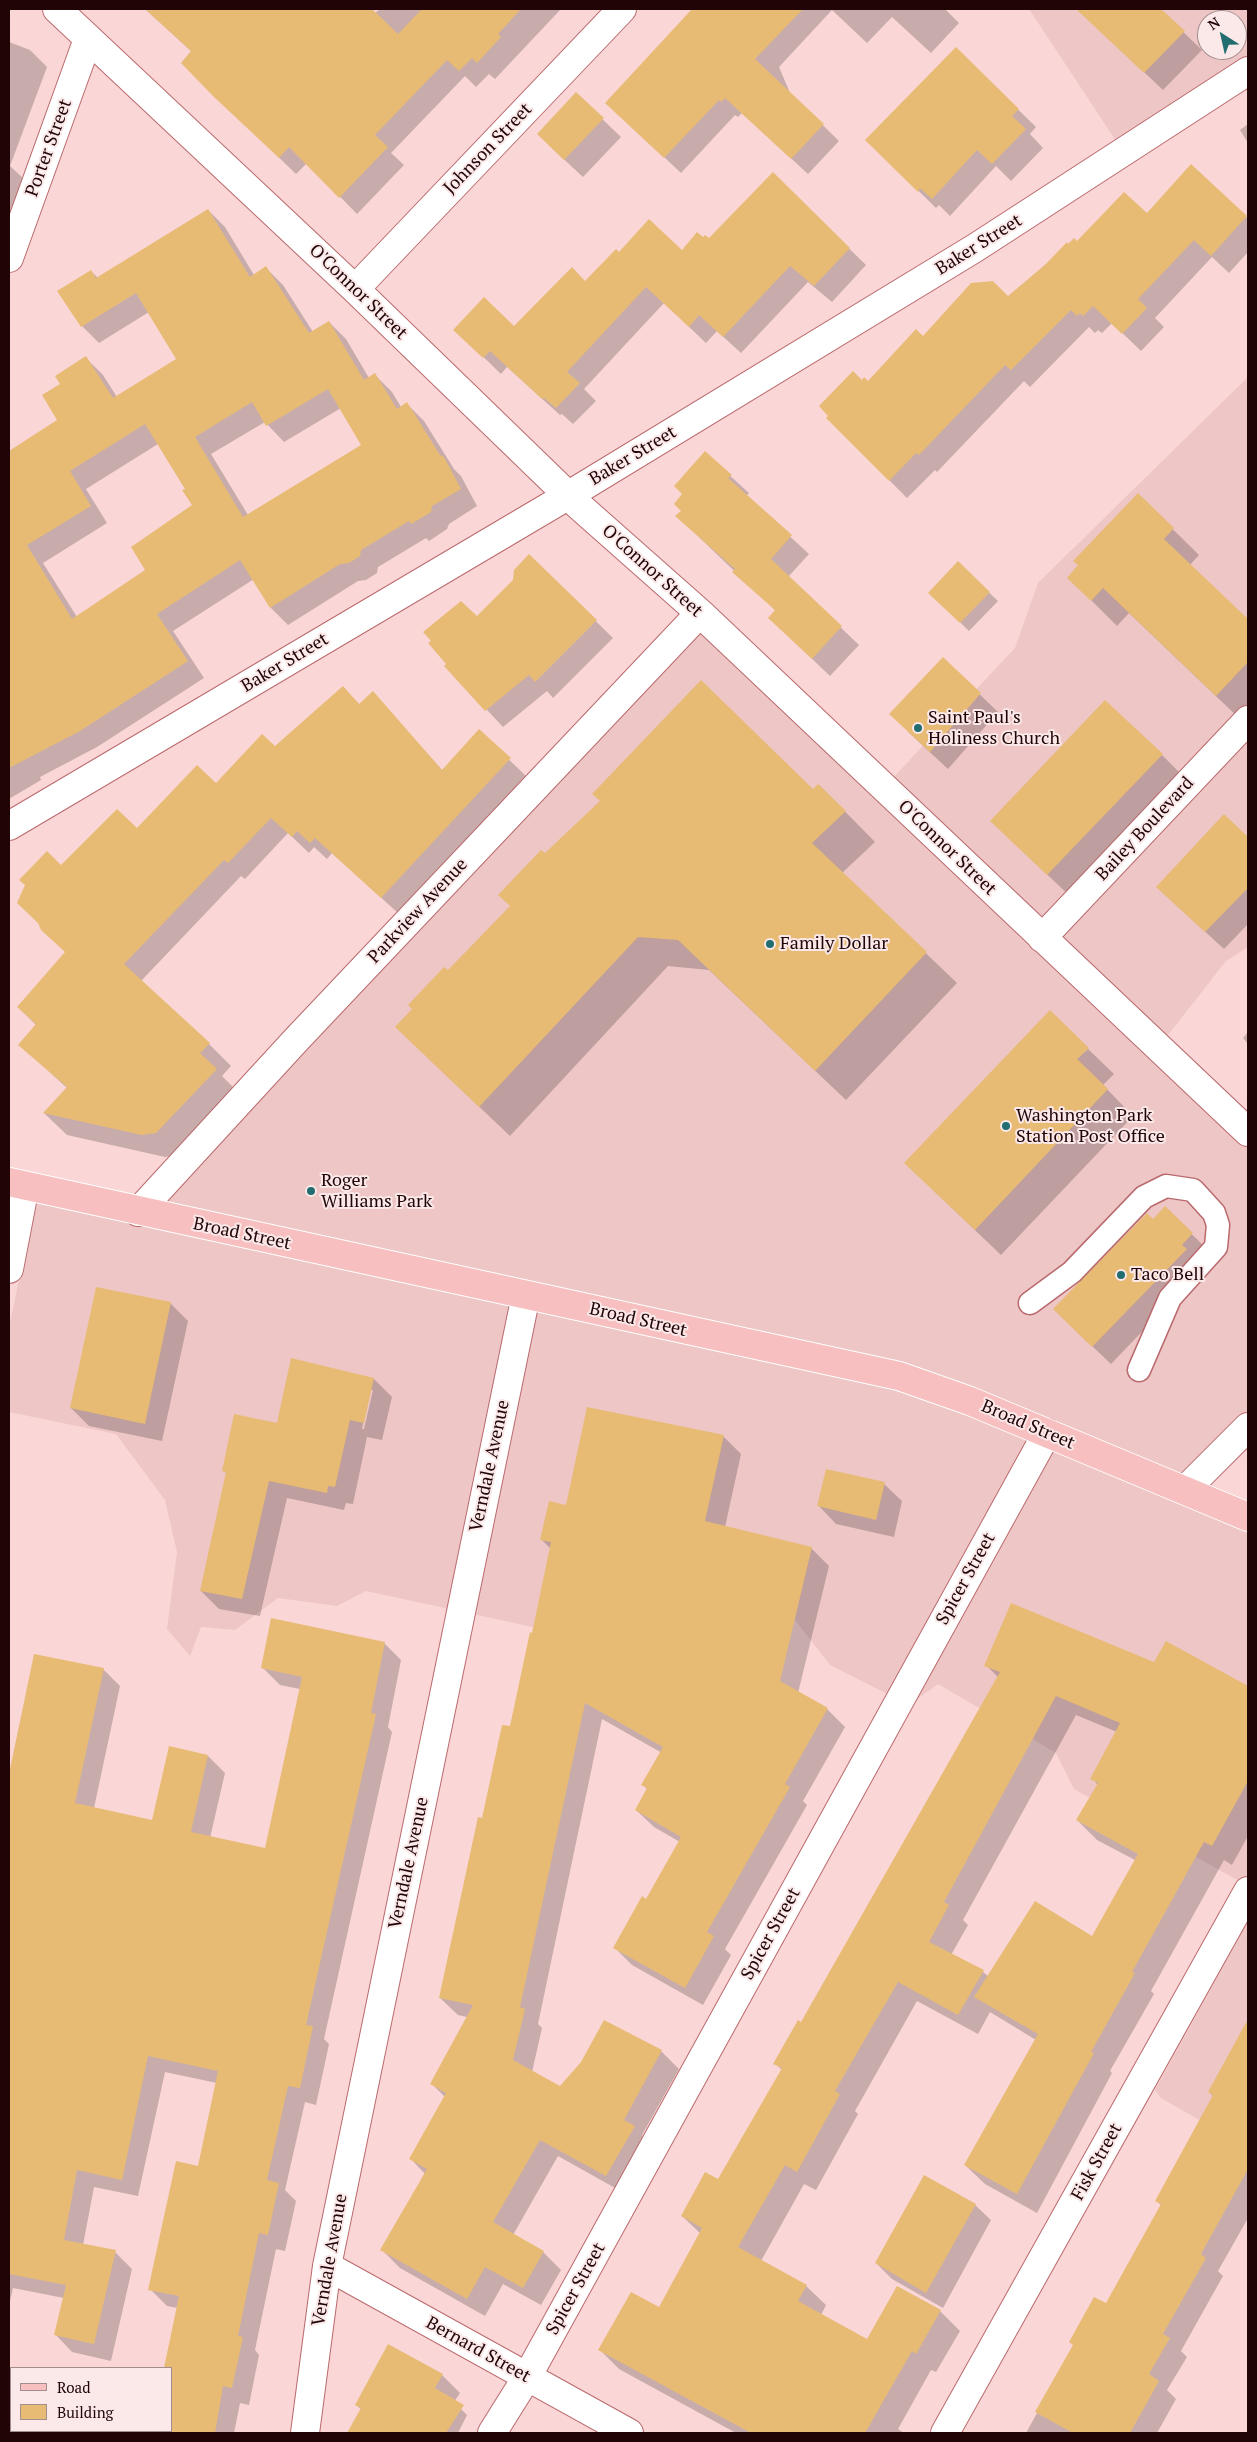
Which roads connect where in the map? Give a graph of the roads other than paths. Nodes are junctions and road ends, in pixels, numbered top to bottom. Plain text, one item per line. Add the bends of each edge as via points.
1 (57, 9) edge
2 (622, 9) edge
3 (88, 39) junction
4 (1248, 72) edge
5 (9, 258) edge
6 (355, 288) junction
7 (569, 495) junction
8 (700, 613) junction
9 (1248, 720) edge
10 (9, 826) edge
11 (1042, 938) junction
12 (1248, 1132) edge
13 (17, 1184) edge
14 (138, 1212) junction
15 (9, 1269) edge
16 (526, 1295) junction
17 (1030, 1303) dead end
18 (1138, 1370) dead end
19 (1248, 1427) edge
20 (1047, 1433) junction
21 (1185, 1490) junction
22 (1248, 1517) edge
23 (1248, 1891) edge
24 (326, 2266) junction
25 (527, 2377) junction
26 (305, 2433) edge
27 (492, 2433) edge
28 (629, 2433) edge
29 (945, 2433) edge

1 - 3 street, O'Connor Street
2 - 6 street, Johnson Street
3 - 5 street, Porter Street
3 - 6 street, O'Connor Street
4 - 7 street, Baker Street via 976,248
6 - 7 street, O'Connor Street
7 - 8 street, O'Connor Street
7 - 10 street, Baker Street
8 - 11 street, O'Connor Street
8 - 14 street, Parkview Avenue
9 - 11 street, Bailey Boulevard
11 - 12 street, O'Connor Street
13 - 14 main road, Broad Street
13 - 15 street
14 - 16 main road, Broad Street
16 - 20 main road, Broad Street via 900,1376
16 - 24 street, Verndale Avenue
17 - 18 lane via 1072,1272 1144,1197 1166,1186 1193,1190 1214,1213 1218,1225 1216,1247 1170,1298
19 - 21 street
20 - 21 main road, Broad Street
20 - 25 street, Spicer Street
21 - 22 main road, Broad Street
23 - 29 street, Fisk Street
24 - 25 street, Bernard Street
24 - 26 street, Verndale Avenue
25 - 27 street, Spicer Street
25 - 28 street, Bernard Street

